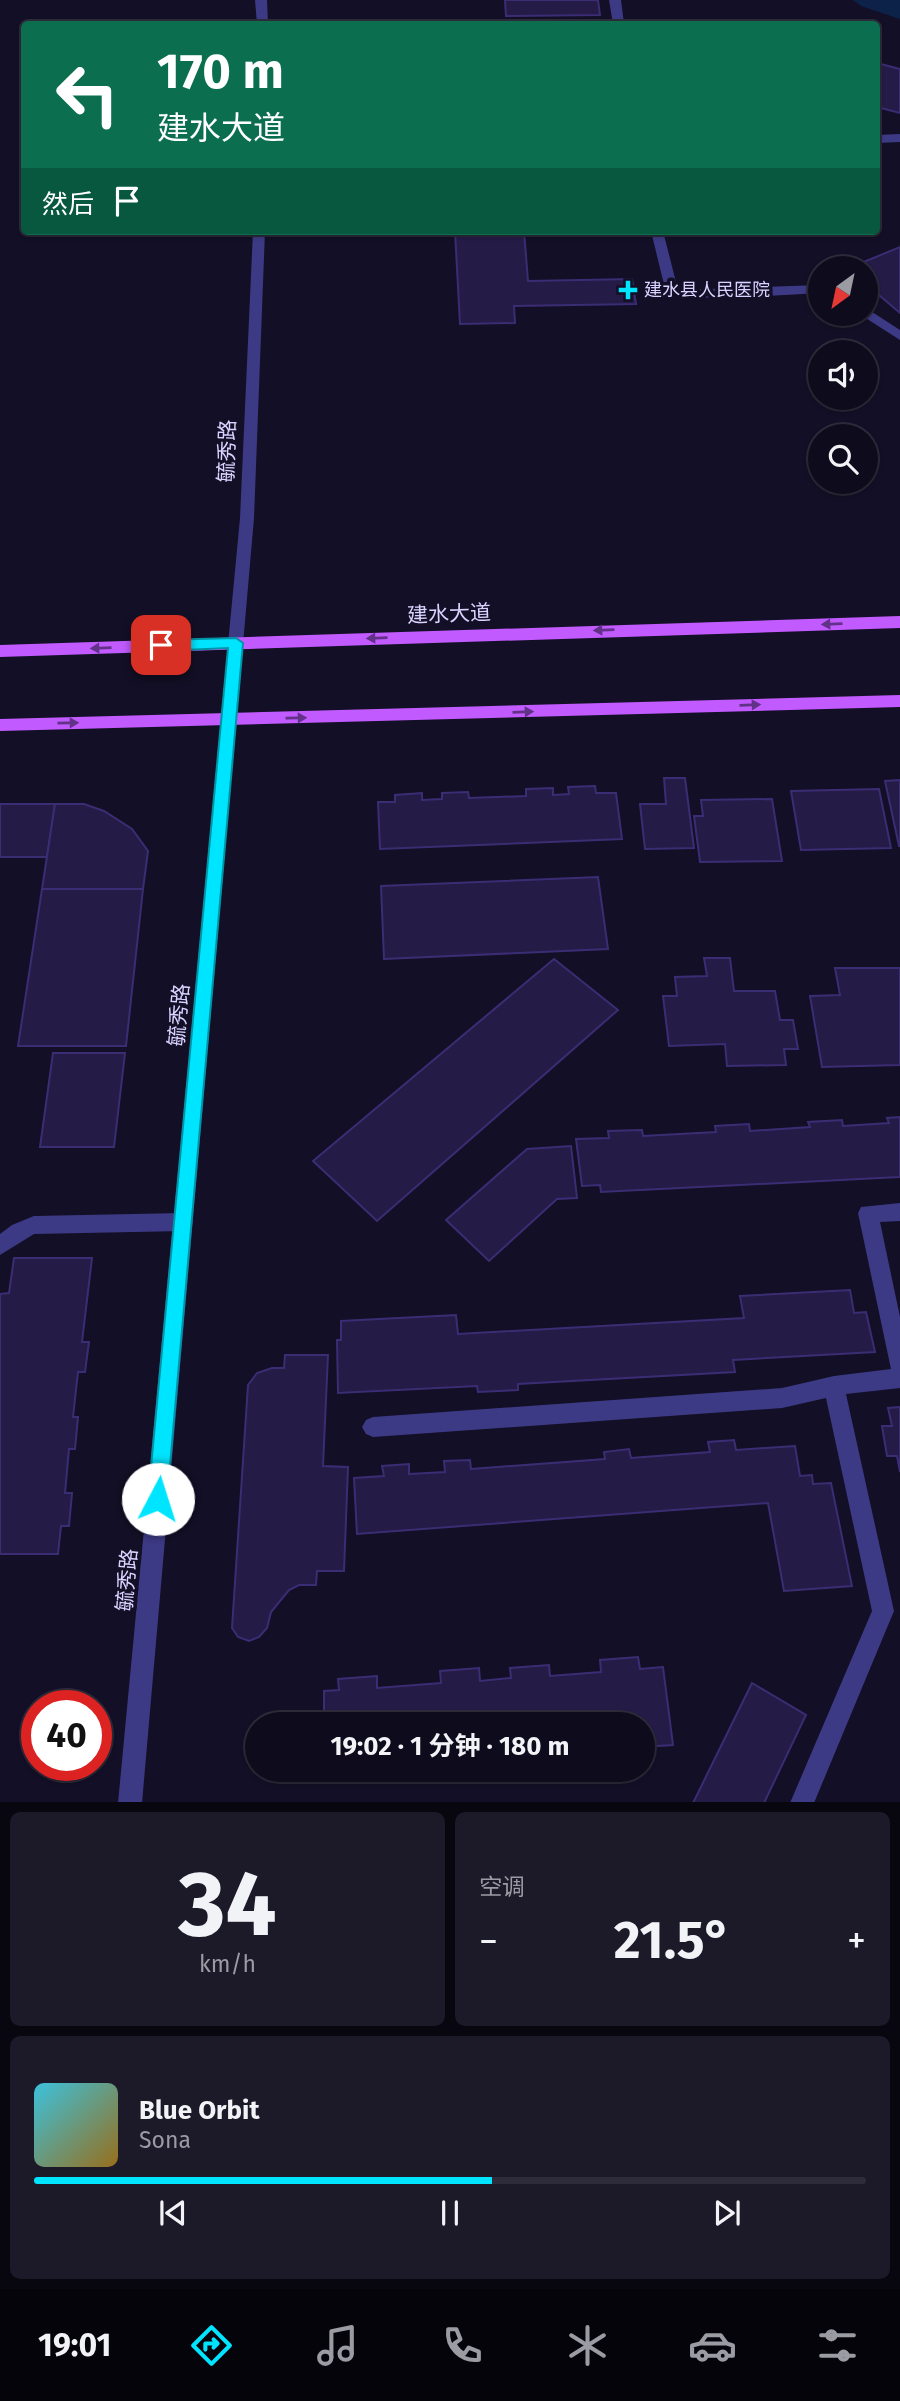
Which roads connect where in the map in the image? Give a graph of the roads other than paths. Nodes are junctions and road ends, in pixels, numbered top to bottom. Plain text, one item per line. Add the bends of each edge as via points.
1 (261, 0) edge
2 (615, 0) edge
3 (262, 21) edge
4 (618, 21) edge
5 (900, 138) edge
6 (880, 139) edge
7 (259, 235) edge
8 (658, 235) edge
9 (808, 289) edge
10 (878, 320) edge
11 (900, 336) edge
12 (900, 624) edge
13 (236, 643) junction
14 (0, 651) edge
15 (900, 701) edge
16 (229, 719) junction
17 (0, 725) edge
18 (900, 1212) edge
19 (183, 1222) junction
20 (0, 1246) edge
21 (900, 1366) edge
22 (900, 1378) edge
23 (834, 1386) junction
24 (373, 1427) dead end
25 (130, 1802) edge
26 (802, 1802) edge

1 - 3 street
2 - 4 street
5 - 6 street
7 - 13 street, 毓秀路 via 247,518
8 - 9 street via 672,294
10 - 11 street
12 -> 13 main road, 建水大道
13 -> 14 main road, 建水大道
13 - 16 street, 毓秀路
16 -> 15 main road
17 -> 16 main road
16 - 19 street, 毓秀路
18 - 21 street via 868,1213
19 - 20 street via 34,1225
19 - 25 street, 毓秀路
22 - 23 street
23 - 24 street via 782,1398
23 - 26 street via 883,1611

